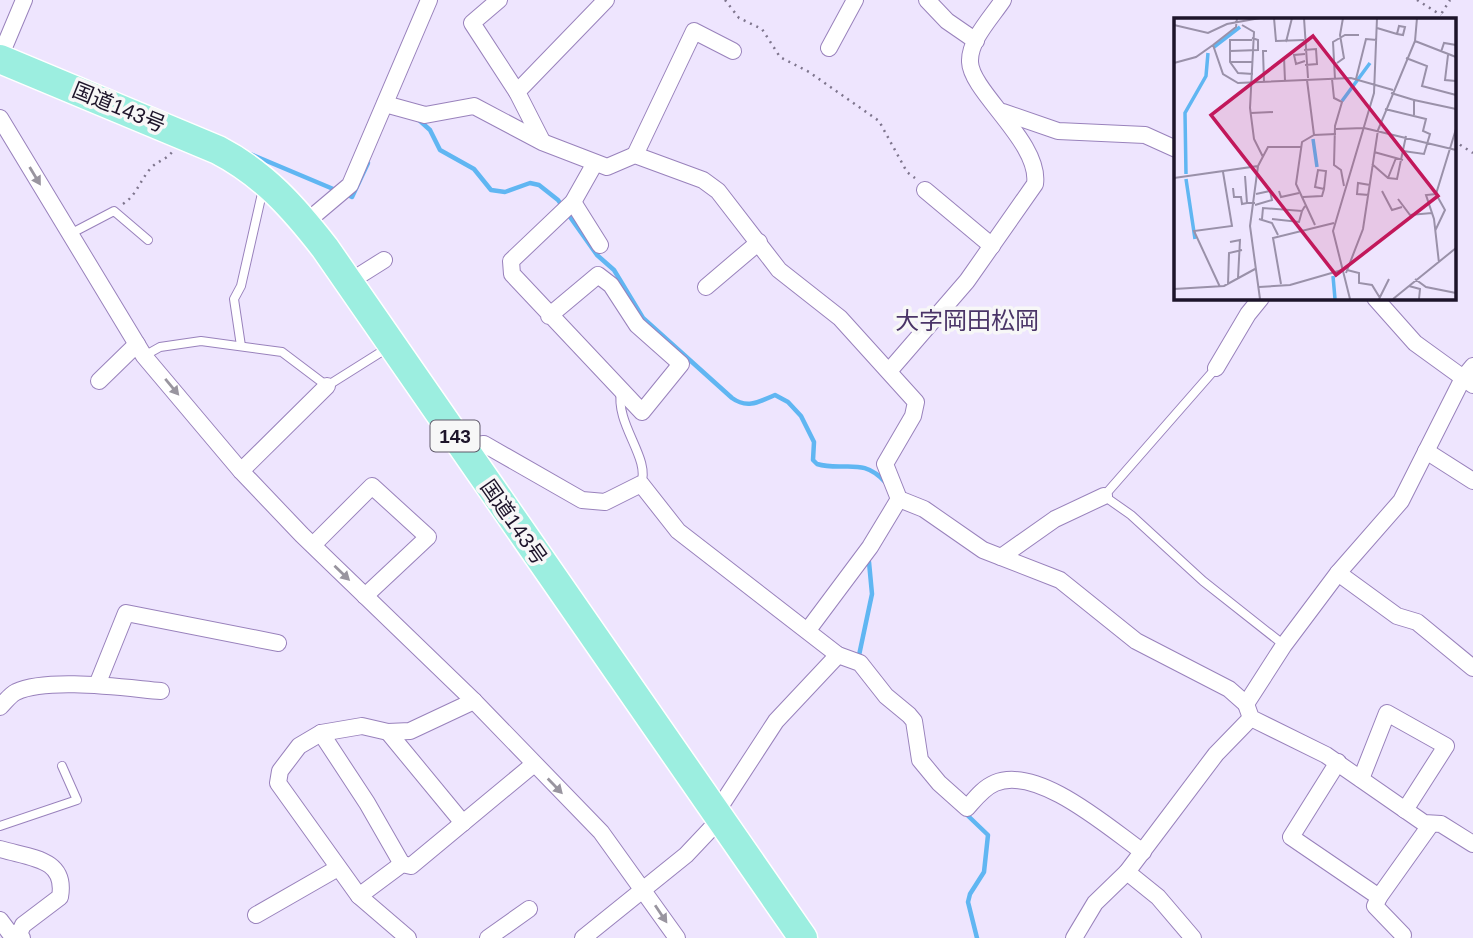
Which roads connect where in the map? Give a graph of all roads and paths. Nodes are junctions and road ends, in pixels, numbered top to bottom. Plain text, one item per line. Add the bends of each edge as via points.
1 (24, 0) edge
2 (429, 0) edge
3 (499, 0) edge
4 (606, 0) edge
5 (725, 0) edge
6 (855, 0) edge
7 (927, 0) edge
8 (1003, 0) edge
9 (1417, 0) edge
10 (1450, 0) edge
11 (1440, 17) edge
12 (976, 41) junction
13 (829, 48) dead end
14 (733, 51) dead end
15 (0, 58) edge
16 (517, 92) junction
17 (386, 104) junction
18 (1003, 112) junction
19 (0, 118) edge
20 (184, 135) junction
21 (542, 142) junction
22 (1456, 142) edge
23 (1174, 149) edge
24 (1473, 153) edge
25 (635, 155) junction
26 (595, 163) junction
27 (265, 180) junction
28 (925, 190) joint
29 (568, 206) junction
30 (114, 211) junction
31 (305, 223) junction
32 (70, 234) junction
33 (148, 240) dead end
34 (759, 242) junction
35 (600, 244) dead end
36 (992, 246) junction
37 (384, 260) dead end
38 (349, 282) junction
39 (706, 288) dead end
40 (1260, 299) edge
41 (1375, 299) edge
42 (550, 316) junction
43 (392, 345) junction
44 (240, 346) junction
45 (140, 350) junction
46 (1216, 368) joint
47 (890, 370) junction
48 (1470, 376) edge
49 (99, 381) dead end
50 (327, 386) junction
51 (621, 391) junction
52 (463, 447) junction
53 (1426, 451) junction
54 (241, 471) junction
55 (1473, 481) edge
56 (641, 484) junction
57 (1104, 496) junction
58 (899, 499) junction
59 (313, 545) junction
60 (1001, 557) junction
61 (1338, 573) junction
62 (365, 596) junction
63 (808, 630) junction
64 (278, 643) dead end
65 (1284, 645) junction
66 (838, 654) junction
67 (1473, 668) edge
68 (97, 685) junction
69 (161, 691) dead end
70 (474, 701) junction
71 (0, 707) edge
72 (1249, 711) junction
73 (388, 732) junction
74 (321, 733) junction
75 (1338, 762) junction
76 (534, 764) junction
77 (62, 765) dead end
78 (1362, 779) junction
79 (1405, 810) junction
80 (718, 816) junction
81 (463, 823) junction
82 (1431, 824) junction
83 (0, 826) edge
84 (1473, 844) edge
85 (0, 849) edge
86 (1143, 852) junction
87 (402, 864) junction
88 (338, 868) junction
89 (1127, 872) junction
90 (644, 889) junction
91 (359, 896) junction
92 (1379, 897) junction
93 (529, 909) dead end
94 (256, 915) dead end
95 (0, 920) edge
96 (1403, 935) dead end
97 (20, 936) edge
98 (408, 938) edge
99 (488, 938) edge
100 (583, 938) edge
101 (677, 938) edge
102 (803, 938) edge
103 (1074, 938) edge
104 (1193, 938) edge

1 - 15 street
2 - 17 street
3 - 16 street via 472,23
4 - 16 street
5 - 28 path via 739,18 762,29 780,57 879,121 907,172
6 - 13 street
7 - 12 street
8 - 12 street
9 - 11 path
10 - 11 path
12 - 18 street via 970,62 976,79
14 - 25 street via 694,31
15 - 20 highway, 国道143号 / 143
16 - 21 street
17 - 21 street via 425,115 474,106
17 - 31 street via 345,191
18 - 23 street via 1058,131 1145,135
18 - 36 street via 1037,171 1035,184
19 -> 32 street
20 - 27 highway, 国道143号 / 143 via 243,163
20 - 30 path via 167,159 152,166 132,198
21 - 26 street
22 - 24 path
25 - 26 street via 607,167
25 - 34 street via 703,180 734,208
26 - 29 street
27 - 31 highway, 国道143号 / 143
27 - 44 lane via 234,299
28 - 36 street
29 - 35 street
29 - 42 street via 511,261 512,274
30 - 32 lane
30 - 33 lane
31 - 38 highway, 国道143号 / 143
32 - 45 street
34 - 39 street
34 - 47 street via 779,270 840,318
36 - 47 street
37 - 38 street
38 - 43 highway, 国道143号 / 143
40 - 46 street
41 - 48 street via 1415,343
42 - 51 street
42 - 51 street via 598,275 611,285 637,325 681,365 642,412
43 - 50 lane
43 - 52 highway, 国道143号 / 143
44 - 45 lane via 201,341
44 - 50 lane via 282,352
45 - 49 street
45 -> 54 street
46 - 57 lane
47 - 58 street via 916,402 913,416 885,464
48 - 53 street
50 - 54 street
51 - 56 lane via 622,421 644,476
52 - 56 street via 484,444 582,500 605,502
52 - 80 highway, 国道143号 / 143
53 - 55 street
53 - 61 street via 1401,501
54 - 59 street
56 - 63 street via 678,531
57 - 60 street via 1055,519
57 - 65 lane
58 - 60 street via 924,509 983,550
58 - 63 street via 870,547
59 -> 62 street
59 - 62 street via 372,485 428,537
60 - 72 street via 1060,580 1136,641 1229,689
61 - 65 street
61 - 67 street via 1397,616 1417,622
62 - 70 street
63 - 66 street
64 - 68 street via 126,613
65 - 72 street
66 - 80 street via 763,738
66 - 86 street via 858,662 914,722 920,760 967,808 994,783 1018,781 1059,793
68 - 69 street
68 - 71 street via 28,688 13,693
70 - 73 street via 410,731
70 - 76 street
72 - 75 street
72 - 86 street
73 - 74 street via 362,726
73 - 81 street
74 - 87 street
74 - 88 street via 299,746 280,771 278,783
75 - 78 street
75 - 92 street via 1291,837
76 - 81 street
76 -> 90 street via 601,832
77 - 83 lane via 77,800
78 - 79 street
78 - 79 street via 1387,713 1446,746
79 - 82 street
80 - 90 street via 686,855
80 - 102 highway, 国道143号 / 143
81 - 87 street via 411,866
82 - 84 street via 1441,824
82 - 92 street
85 - 97 street via 50,864 60,872 63,884 60,897 23,925
86 - 89 street
87 - 91 street
88 - 91 street
88 - 94 street
89 - 103 street via 1095,903
89 - 104 street via 1158,897
90 - 100 street
90 -> 101 street
91 - 98 street
92 - 96 street via 1375,906
93 - 99 street
95 - 97 street via 9,932

